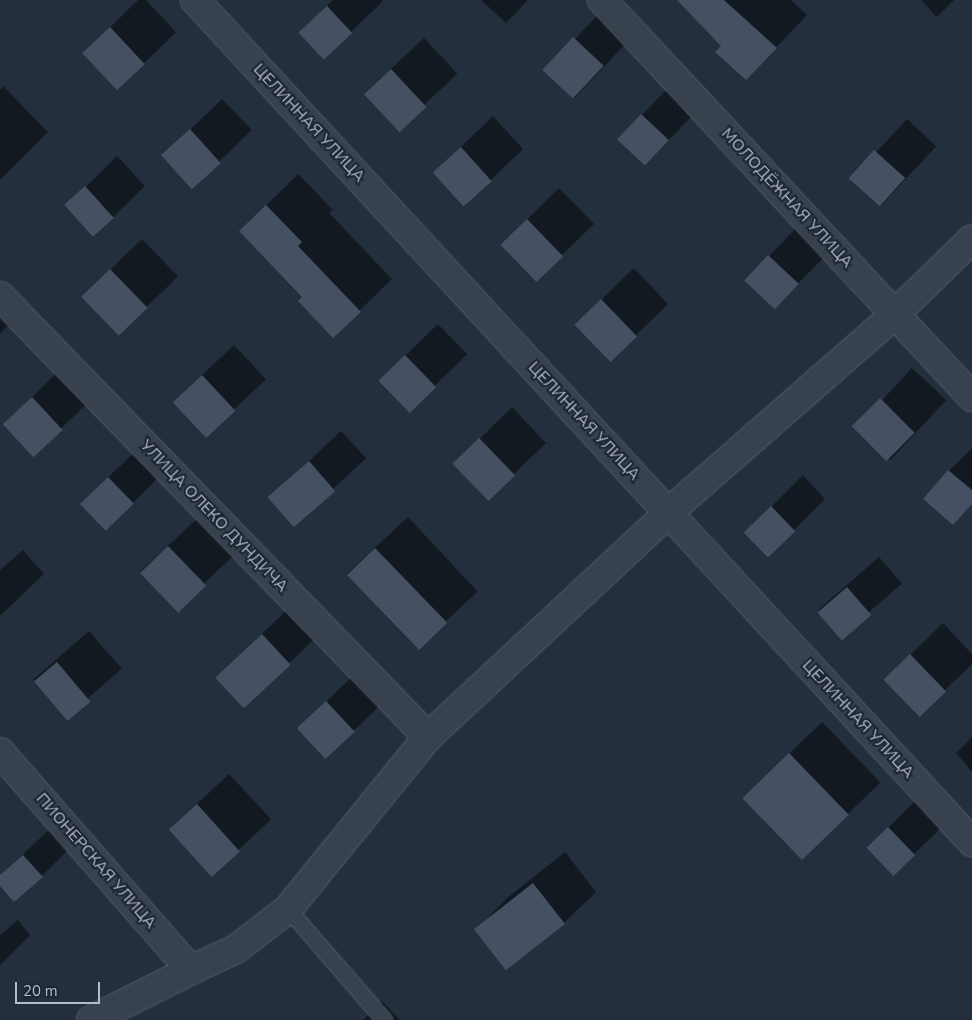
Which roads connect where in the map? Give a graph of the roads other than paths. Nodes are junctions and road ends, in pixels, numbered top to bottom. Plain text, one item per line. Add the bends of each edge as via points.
1 (195, 0) edge
2 (602, 0) edge
3 (972, 239) edge
4 (0, 296) edge
5 (894, 314) junction
6 (972, 397) edge
7 (669, 512) junction
8 (428, 737) junction
9 (0, 752) edge
10 (972, 842) edge
11 (288, 908) junction
12 (191, 970) junction
13 (90, 1020) edge
14 (384, 1020) edge

1 - 7 street, ЦЕЛИННАЯ УЛИЦА
2 - 5 street, МОЛОДЁЖНАЯ УЛИЦА
3 - 5 street
4 - 8 street, УЛИЦА ОЛЕКО ДУНДИЧА
5 - 6 street, МОЛОДЁЖНАЯ УЛИЦА
5 - 7 street
7 - 8 street
7 - 10 street, ЦЕЛИННАЯ УЛИЦА
8 - 11 street
9 - 12 street, ПИОНЕРСКАЯ УЛИЦА
11 - 12 street via 236,949
11 - 14 lane
12 - 13 street

